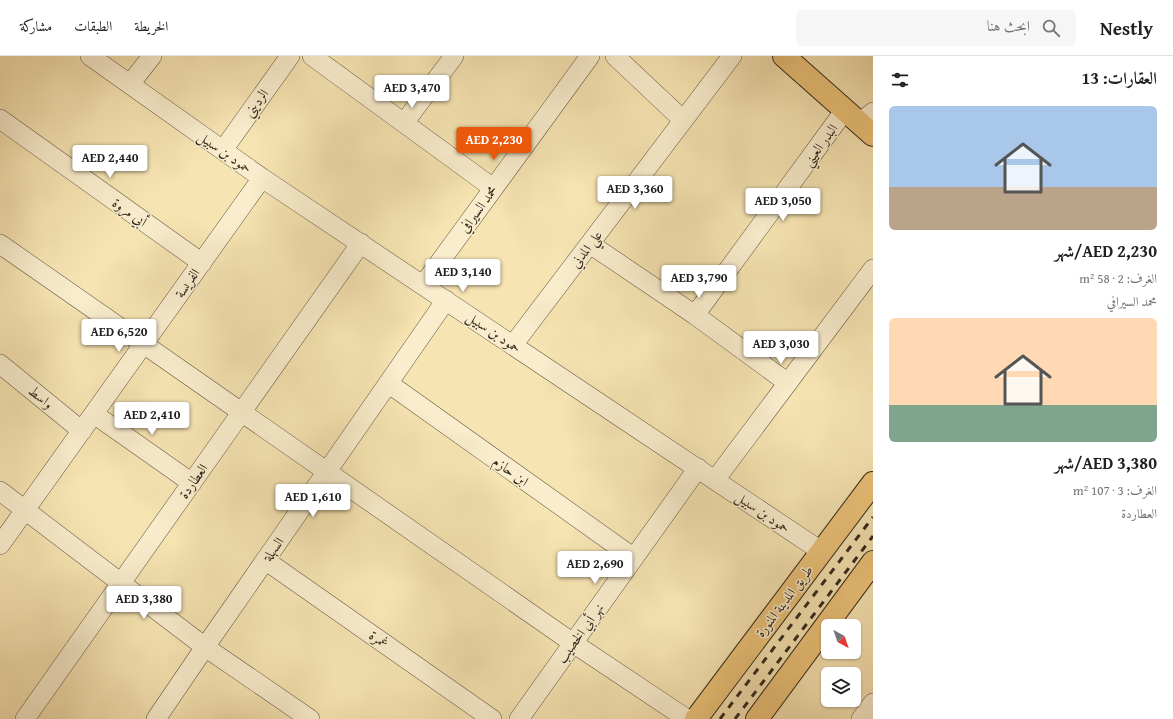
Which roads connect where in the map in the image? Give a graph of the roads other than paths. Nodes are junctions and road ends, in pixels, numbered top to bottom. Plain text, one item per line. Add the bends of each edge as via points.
1 (90, 56) edge
2 (152, 56) edge
3 (290, 56) edge
4 (312, 56) edge
5 (454, 56) edge
6 (590, 56) edge
7 (615, 56) edge
8 (732, 56) edge
9 (784, 56) edge
10 (130, 84) junction
11 (0, 119) edge
12 (683, 120) junction
13 (863, 120) edge
14 (404, 123) junction
15 (223, 150) junction
16 (262, 178) junction
17 (494, 188) junction
18 (361, 243) junction
19 (0, 244) edge
20 (590, 244) junction
21 (202, 263) junction
22 (873, 269) edge
23 (423, 285) junction
24 (446, 300) junction
25 (695, 315) junction
26 (144, 344) junction
27 (513, 345) junction
28 (0, 364) edge
29 (388, 383) junction
30 (788, 383) junction
31 (242, 413) junction
32 (94, 414) junction
33 (82, 431) junction
34 (698, 468) junction
35 (327, 471) junction
36 (715, 480) junction
37 (192, 483) junction
38 (873, 483) edge
39 (0, 492) edge
40 (24, 511) junction
41 (0, 545) edge
42 (822, 551) junction
43 (634, 558) junction
44 (265, 560) junction
45 (873, 562) edge
46 (121, 584) junction
47 (573, 643) junction
48 (205, 647) junction
49 (873, 703) edge
50 (25, 719) edge
51 (156, 719) edge
52 (310, 719) edge
53 (492, 719) edge
54 (519, 719) edge
55 (687, 719) edge
56 (696, 719) edge
57 (757, 719) edge
58 (861, 719) edge

1 - 10 street, حمود بن سبيل
2 - 10 street
3 - 15 street, الرديني
4 - 14 street
5 - 14 street
6 - 17 street, محمد السيرافي
7 - 12 street
8 - 12 street, علي المدني
9 - 13 main road
10 - 15 street, حمود بن سبيل
11 - 21 street, أبي مروة
12 - 20 street, علي المدني
13 - 25 street, البدر العيني
14 - 17 street
15 - 16 street, حمود بن سبيل
16 - 18 street, حمود بن سبيل
16 - 21 street, الفريسة
17 - 23 street, محمد السيرافي
18 - 23 street, حمود بن سبيل
18 - 31 street, العطاردة
19 - 26 street
20 - 25 street
20 - 27 street, علي المدني
21 - 26 street, الفريسة
22 - 30 street
23 - 24 street, حمود بن سبيل
24 - 27 street, حمود بن سبيل
24 - 29 street, السهلة
25 - 30 street
26 - 31 street
26 - 32 street, الفريسة
27 - 34 street, حمود بن سبيل
28 - 33 street, واسط
29 - 35 street, السهلة
29 - 43 street, ابن حازم
30 - 36 street
31 - 35 street
31 - 37 street, العطاردة
32 - 33 street, الفريسة
32 - 37 street
33 - 40 street, الفريسة
34 - 36 street, حمود بن سبيل
34 - 43 street, نهر أبي الخصيب
35 - 44 street, السهلة
35 - 47 street
36 - 42 street, حمود بن سبيل
37 - 46 street, العطاردة
38 - 42 main road, طريق المدينة المنورة
39 - 40 street
40 - 41 street, الفريسة
40 - 46 street
42 - 56 main road, طريق المدينة المنورة
43 - 47 street, نهر أبي الخصيب
44 - 48 street, السهلة
44 - 53 street, غمرة
45 - 57 main road
46 - 48 street
46 - 50 street, العطاردة
47 - 54 street, نهر أبي الخصيب
47 - 55 street
48 - 51 street, السهلة
48 - 52 street
49 - 58 street

